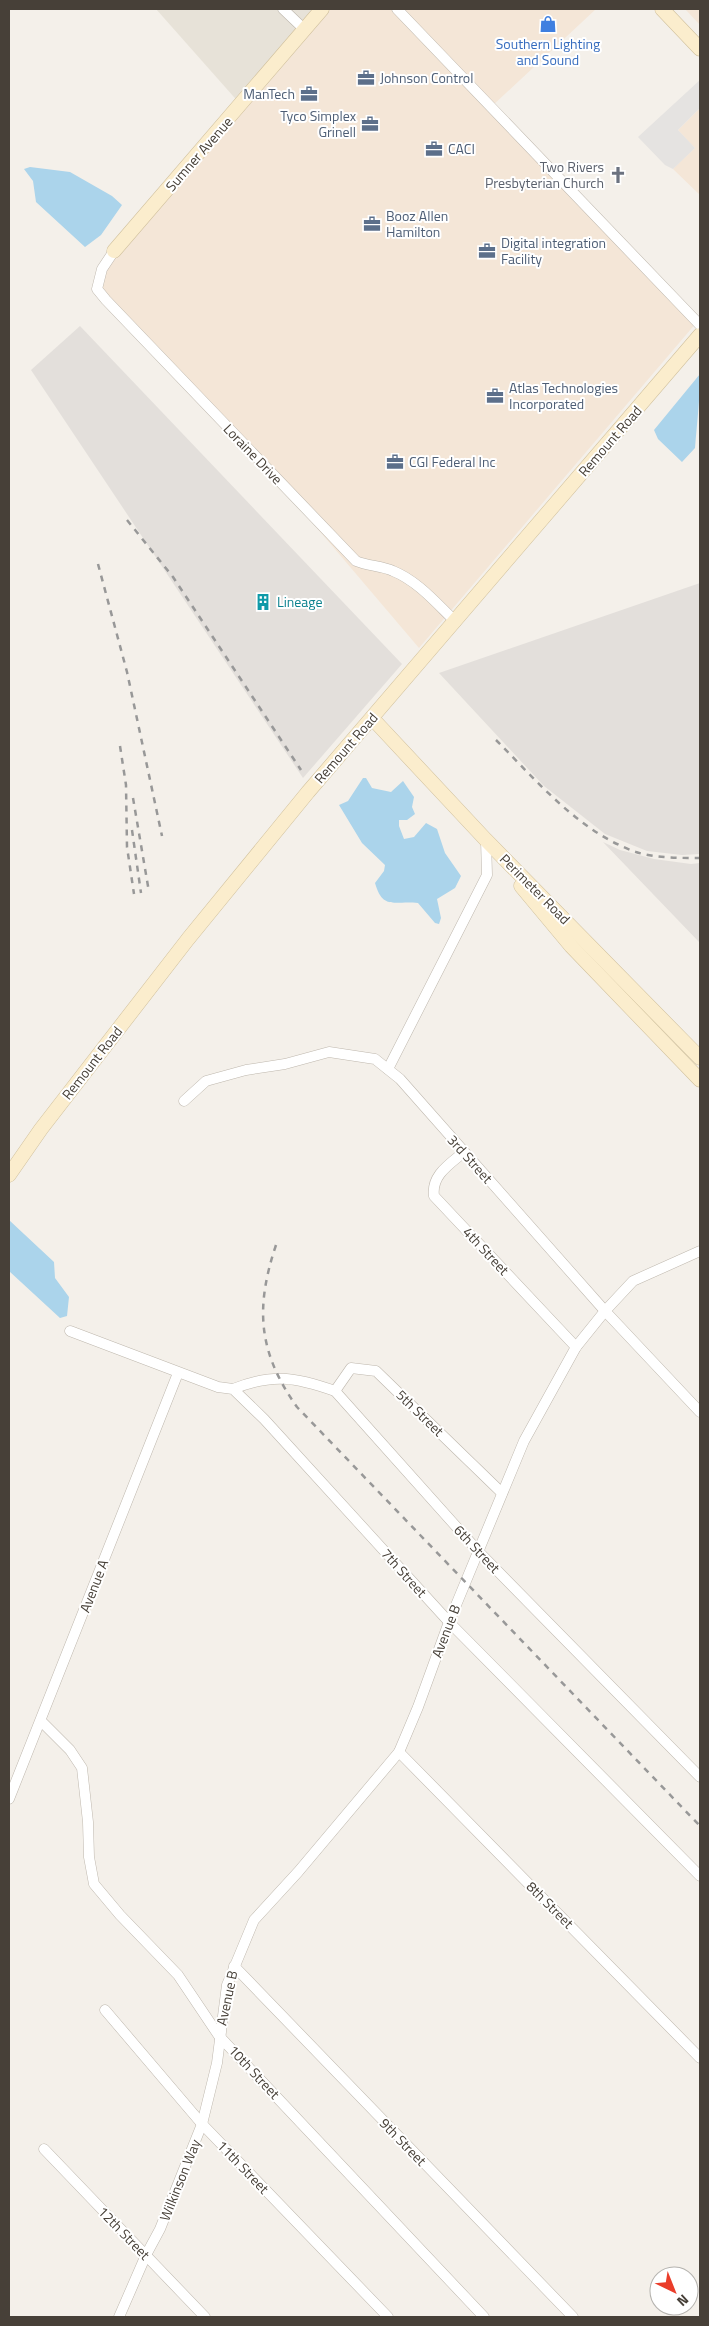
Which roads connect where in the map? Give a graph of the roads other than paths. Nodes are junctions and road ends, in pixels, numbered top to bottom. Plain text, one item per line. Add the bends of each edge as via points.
1 (284, 9) edge
2 (322, 9) edge
3 (397, 9) edge
4 (662, 9) edge
5 (305, 30) junction
6 (700, 49) edge
7 (114, 251) joint
8 (700, 325) edge
9 (700, 335) edge
10 (456, 622) junction
11 (372, 718) junction
12 (490, 844) junction
13 (631, 986) junction
14 (621, 998) junction
15 (700, 1058) edge
16 (388, 1069) junction
17 (700, 1080) edge
18 (184, 1101) dead end
19 (464, 1152) junction
20 (9, 1175) edge
21 (700, 1251) edge
22 (605, 1312) junction
23 (70, 1331) dead end
24 (576, 1347) junction
25 (178, 1373) junction
26 (232, 1389) junction
27 (335, 1391) junction
28 (700, 1412) edge
29 (502, 1493) junction
30 (478, 1551) junction
31 (449, 1622) junction
32 (41, 1722) junction
33 (399, 1752) junction
34 (700, 1777) edge
35 (9, 1799) edge
36 (700, 1876) edge
37 (234, 1966) junction
38 (105, 2010) dead end
39 (219, 2036) junction
40 (700, 2058) edge
41 (202, 2124) junction
42 (44, 2149) dead end
43 (146, 2255) junction
44 (119, 2317) edge
45 (205, 2317) edge
46 (388, 2317) edge
47 (484, 2317) edge
48 (573, 2317) edge

1 - 5 street
2 - 5 main road, Sumner Avenue
3 - 8 street
4 - 6 main road
5 - 7 main road, Sumner Avenue
7 - 10 street, Loraine Drive via 102,269 97,289 106,300 356,561 392,570 410,579
9 - 10 main road, Remount Road
10 - 11 main road, Remount Road
11 - 12 main road, Perimeter Road
11 - 20 main road, Remount Road via 188,939
12 - 13 main road, Perimeter Road
12 - 14 main road via 543,914
12 - 16 street via 487,875
13 - 14 main road
13 - 15 main road, Perimeter Road
14 - 17 main road
16 - 18 street, 3rd Street via 376,1059 329,1052 206,1081
16 - 19 street, 3rd Street
19 - 22 street, 3rd Street
19 - 24 street, 4th Street via 441,1171 433,1186 434,1196
21 - 22 street, Avenue B via 633,1281
22 - 24 street, Avenue B
22 - 28 street, 3rd Street
23 - 25 street
24 - 29 street, Avenue B via 524,1441
25 - 26 street
25 - 32 street, Avenue A
26 - 27 street, 6th Street via 252,1381 278,1378 306,1380
26 - 31 street, 7th Street via 264,1419
27 - 29 street, 5th Street via 351,1368 376,1371
27 - 30 street, 6th Street
29 - 30 street, Avenue B
30 - 31 street, Avenue B
30 - 34 street, 6th Street
31 - 33 street, Avenue B
31 - 36 street, 7th Street
32 - 35 street, Avenue A
32 - 39 street, 10th Street via 70,1750 82,1768 94,1884 178,1975
33 - 37 street, Avenue B via 254,1920
33 - 40 street, 8th Street
37 - 39 street, Avenue B via 227,1985
37 - 48 street, 9th Street
38 - 41 street, 11th Street
39 - 41 street, Wilkinson Way via 217,2063
39 - 47 street, 10th Street
41 - 43 street, Wilkinson Way via 160,2229
41 - 46 street, 11th Street
42 - 43 street, 12th Street
43 - 44 street, Wilkinson Way
43 - 45 street, 12th Street

